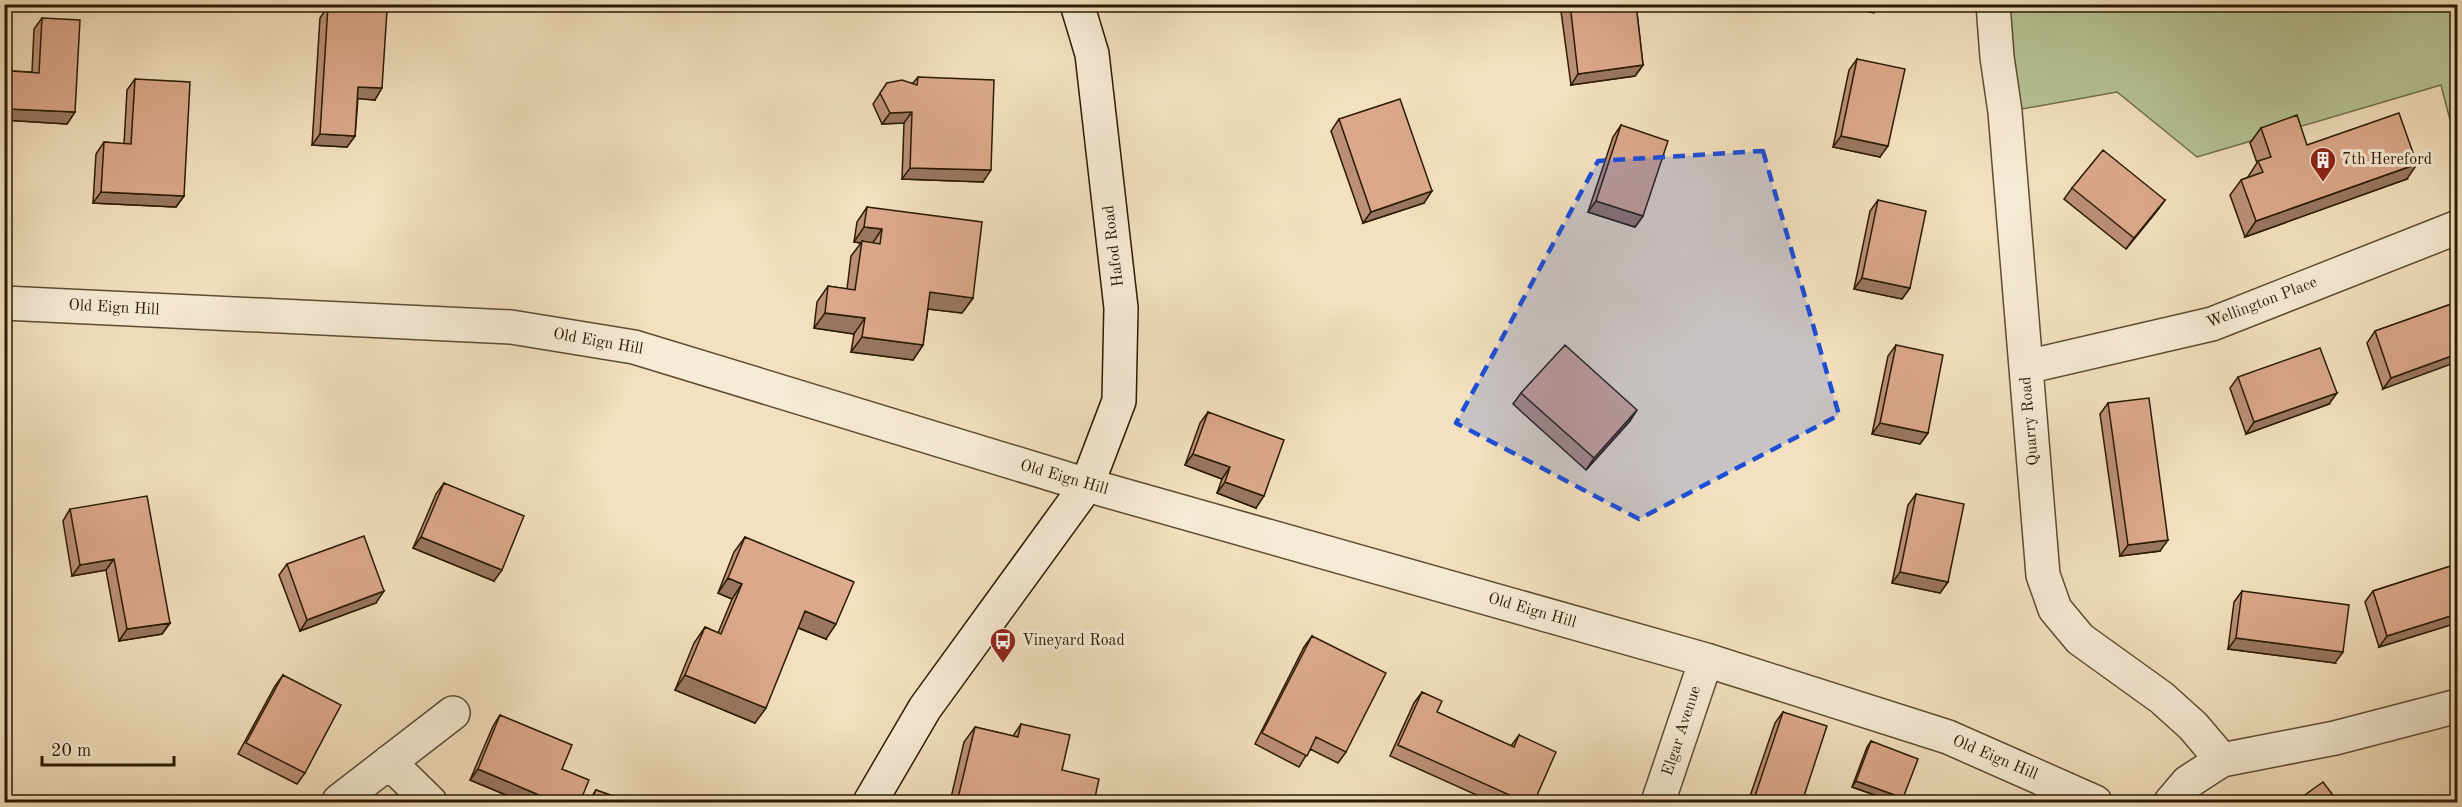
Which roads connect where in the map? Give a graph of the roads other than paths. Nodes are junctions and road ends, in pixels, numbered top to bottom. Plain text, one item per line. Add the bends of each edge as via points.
1 (1077, 4) edge
2 (1993, 4) edge
3 (2457, 227) edge
4 (4, 303) edge
5 (2026, 367) junction
6 (1087, 485) junction
7 (1706, 660) junction
8 (2457, 706) edge
9 (453, 714) dead end
10 (2222, 760) junction
11 (389, 762) junction
12 (339, 801) dead end
13 (430, 802) edge
14 (870, 802) edge
15 (1658, 802) edge
16 (2095, 802) edge
17 (2170, 802) edge

1 - 6 street, Hafod Road via 1092,54 1122,308 1119,401
2 - 5 street, Quarry Road
3 - 5 street, Wellington Place via 2212,324
4 - 6 street, Old Eign Hill via 511,327 634,347
5 - 10 street, Quarry Road via 2043,575 2055,609 2080,639 2162,698
6 - 7 street, Old Eign Hill
6 - 14 street via 925,708
7 - 15 street, Elgar Avenue
7 - 16 street, Old Eign Hill via 1948,737
8 - 10 street via 2335,738
9 - 11 street
10 - 17 street via 2188,782
11 - 12 street
11 - 13 street

